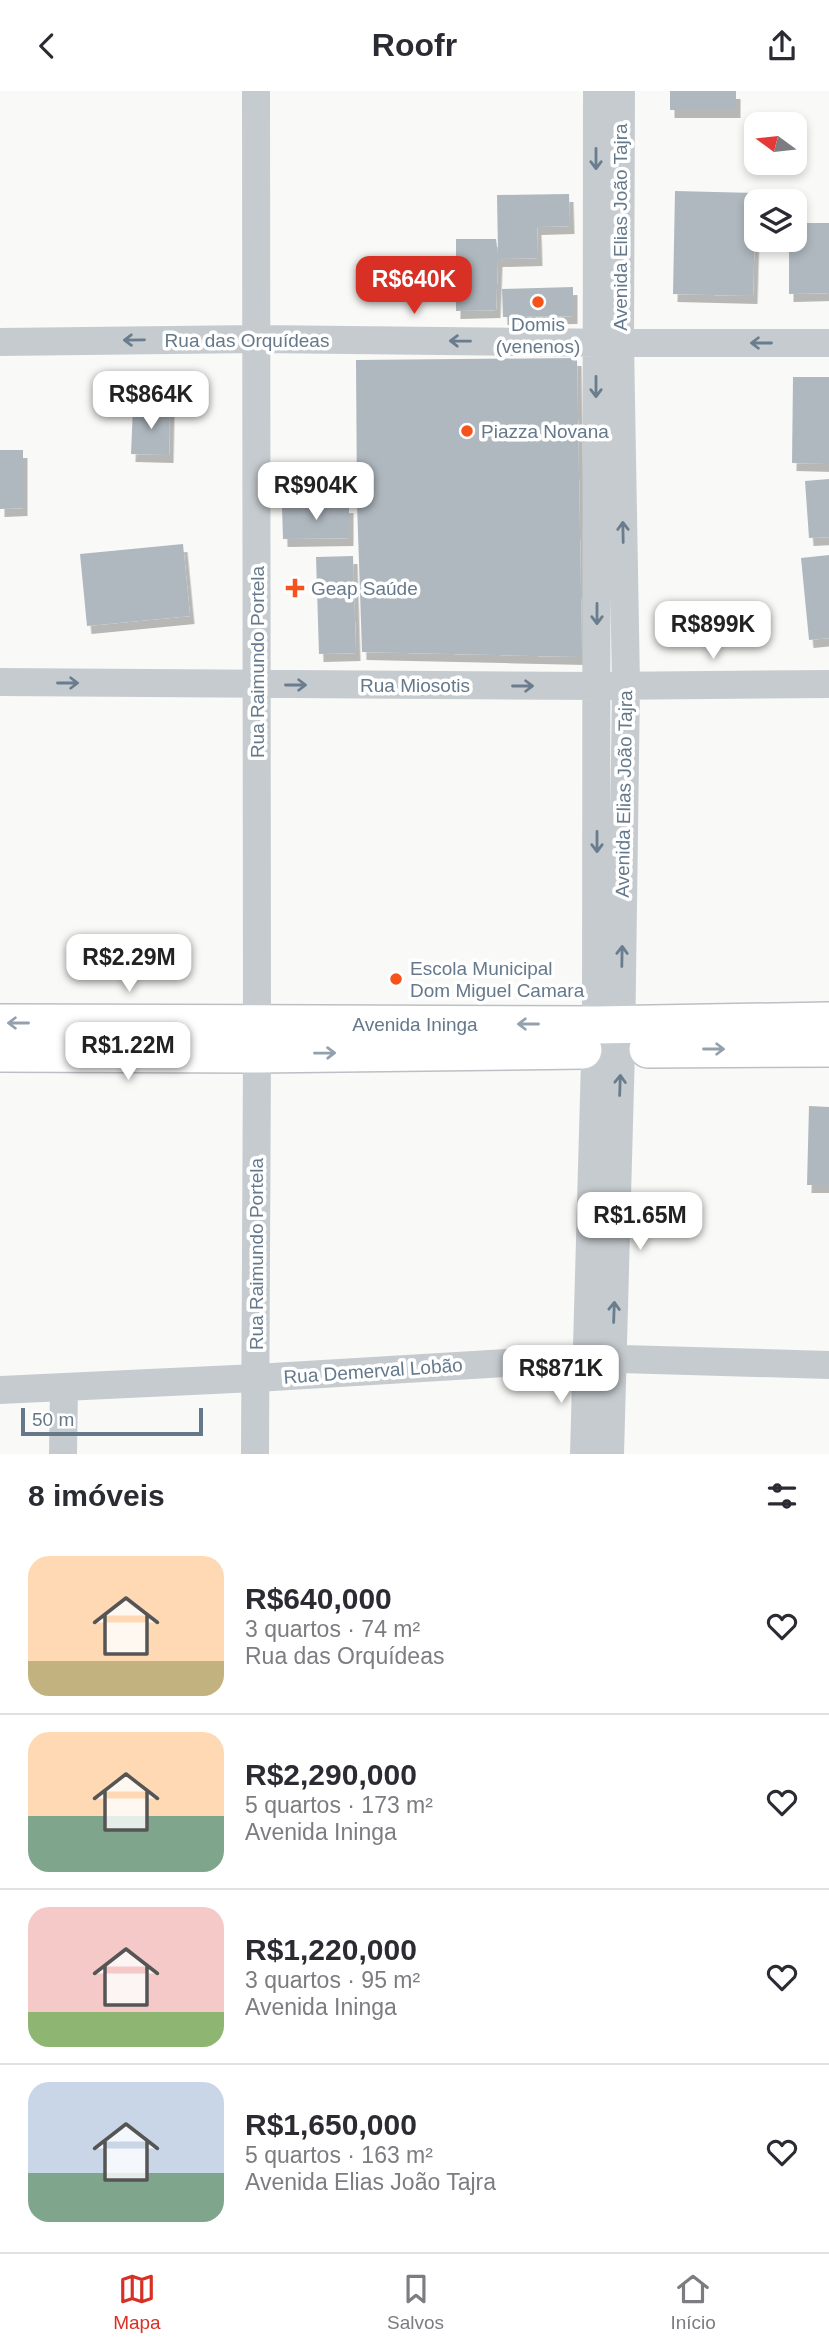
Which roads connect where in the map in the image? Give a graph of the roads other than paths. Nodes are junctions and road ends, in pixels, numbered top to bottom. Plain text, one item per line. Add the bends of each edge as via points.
1 (256, 91) edge
2 (597, 91) edge
3 (621, 91) edge
4 (257, 339) junction
5 (0, 342) edge
6 (608, 343) junction
7 (829, 343) edge
8 (0, 682) edge
9 (257, 684) junction
10 (829, 684) edge
11 (626, 686) junction
12 (598, 687) junction
13 (829, 1021) edge
14 (0, 1023) edge
15 (609, 1037) junction
16 (257, 1038) junction
17 (829, 1048) edge
18 (0, 1053) edge
19 (600, 1359) junction
20 (829, 1365) edge
21 (256, 1378) junction
22 (64, 1387) junction
23 (0, 1390) edge
24 (63, 1454) edge
25 (255, 1454) edge
26 (584, 1454) edge
27 (610, 1454) edge

1 - 4 street, Rua Raimundo Portela
2 -> 6 street, Avenida Elias João Tajra
3 - 6 street, Avenida Elias João Tajra
4 -> 5 street, Rua das Orquídeas
6 -> 4 street, Rua das Orquídeas
4 - 9 street, Rua Raimundo Portela
7 -> 6 street, Rua das Orquídeas
11 -> 6 street, Avenida Elias João Tajra
6 -> 12 street, Avenida Elias João Tajra
8 -> 9 street, Rua Miosotis
9 -> 12 street, Rua Miosotis
9 - 16 street, Rua Raimundo Portela
10 - 11 street, Rua Miosotis
11 - 12 street, Rua Miosotis
15 -> 11 street, Avenida Elias João Tajra
12 -> 15 street, Avenida Elias João Tajra
13 - 15 main road, Avenida Ininga
16 -> 14 main road, Avenida Ininga
15 - 16 main road, Avenida Ininga
15 -> 17 main road, Avenida Ininga
15 - 19 street, Avenida Elias João Tajra
16 - 18 main road, Avenida Ininga
16 - 21 street, Rua Raimundo Portela
19 - 20 street, Rua Demerval Lobão
19 - 21 street, Rua Demerval Lobão
19 - 26 street, Avenida Elias João Tajra
19 - 27 street, Avenida Elias João Tajra
21 - 22 street, Rua Demerval Lobão
21 - 25 street, Rua Raimundo Portela
22 - 23 street, Rua Demerval Lobão
22 - 24 street

